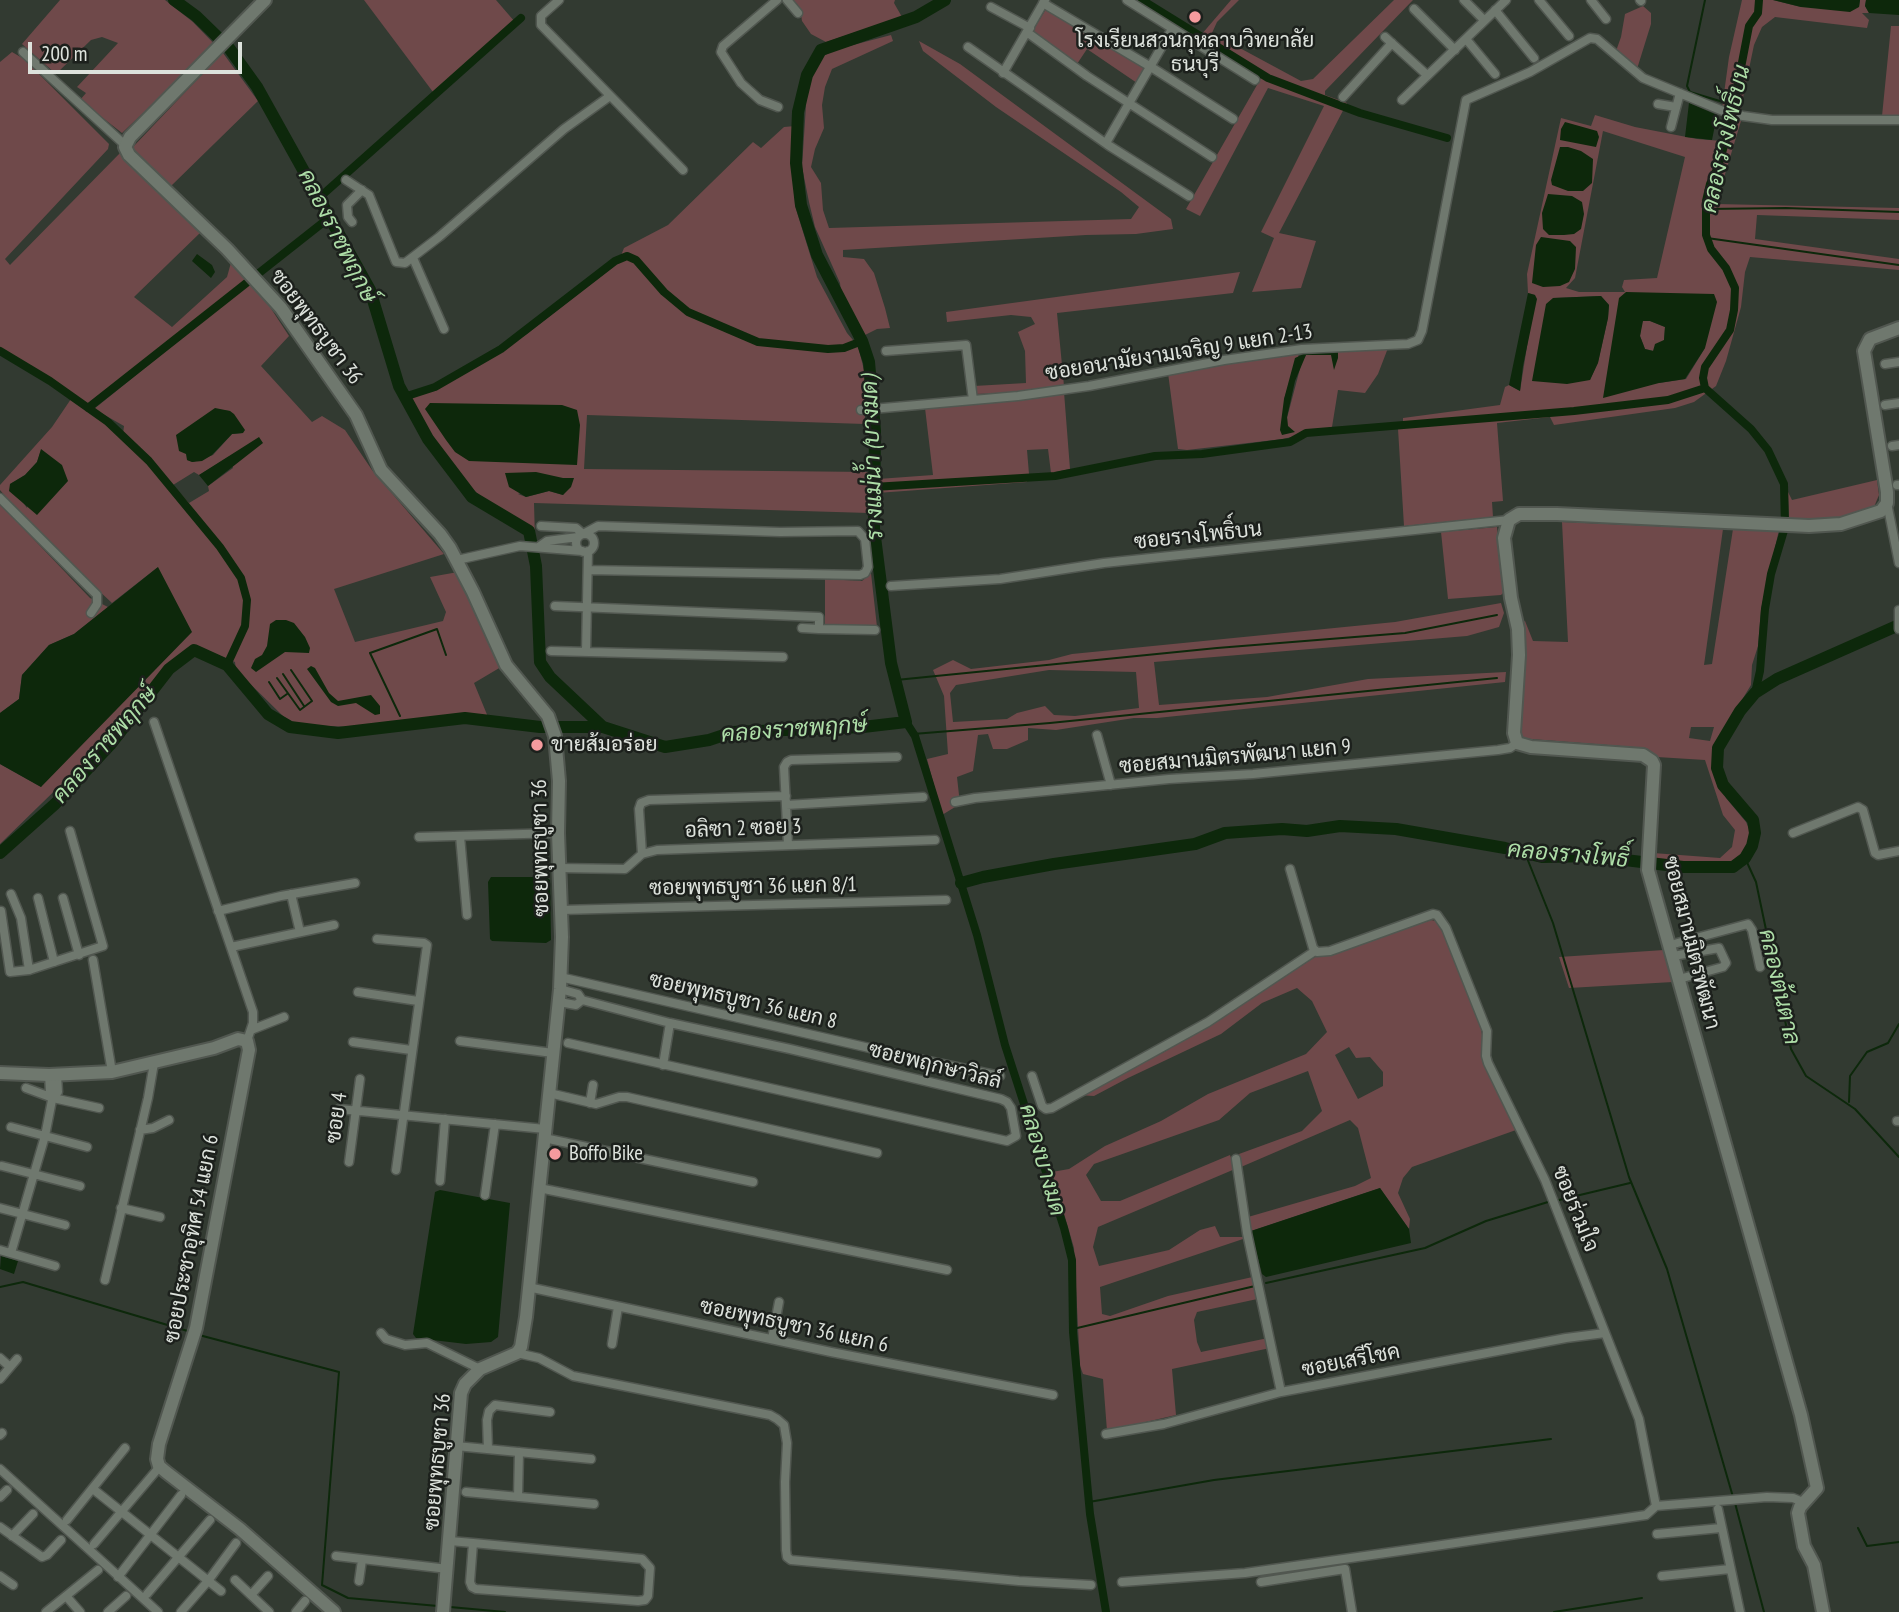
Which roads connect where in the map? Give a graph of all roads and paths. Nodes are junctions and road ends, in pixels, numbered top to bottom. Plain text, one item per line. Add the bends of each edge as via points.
1 (265, 0) edge
2 (559, 0) edge
3 (777, 0) edge
4 (787, 0) edge
5 (1127, 0) edge
6 (1464, 0) edge
7 (1506, 0) edge
8 (1539, 0) edge
9 (1591, 0) edge
10 (1044, 1) edge
11 (991, 7) dead end
12 (1414, 9) dead end
13 (1495, 10) junction
14 (798, 13) dead end
15 (1606, 19) dead end
16 (1484, 20) junction
17 (1172, 29) junction
18 (1029, 31) junction
19 (1569, 36) dead end
20 (1466, 39) junction
21 (968, 47) dead end
22 (1455, 50) junction
23 (23, 52) dead end
24 (1534, 58) dead end
25 (1151, 67) junction
26 (1003, 73) junction
27 (1495, 74) dead end
28 (1427, 75) junction
29 (1255, 80) dead end
30 (1680, 93) junction
31 (610, 96) junction
32 (1343, 97) dead end
33 (1402, 100) dead end
34 (1129, 103) junction
35 (1658, 104) dead end
36 (778, 107) dead end
37 (1676, 107) junction
38 (1233, 119) dead end
39 (1899, 120) edge
40 (1671, 127) dead end
41 (1106, 143) junction
42 (125, 145) junction
43 (1212, 158) dead end
44 (683, 170) dead end
45 (346, 180) dead end
46 (362, 190) junction
47 (1189, 196) dead end
48 (352, 222) dead end
49 (413, 258) junction
50 (1899, 328) edge
51 (444, 329) dead end
52 (886, 351) dead end
53 (1899, 362) edge
54 (1885, 364) dead end
55 (973, 400) junction
56 (1899, 403) edge
57 (1885, 405) dead end
58 (860, 410) dead end
59 (0, 498) edge
60 (1887, 503) junction
61 (1509, 520) junction
62 (541, 526) dead end
63 (581, 535) junction
64 (534, 546) junction
65 (585, 551) junction
66 (457, 560) junction
67 (1899, 563) edge
68 (588, 570) junction
69 (891, 586) dead end
70 (555, 606) dead end
71 (587, 608) junction
72 (91, 613) dead end
73 (1898, 614) edge
74 (802, 628) dead end
75 (819, 628) junction
76 (1899, 629) edge
77 (875, 630) dead end
78 (551, 651) dead end
79 (586, 652) junction
80 (783, 657) dead end
81 (154, 722) dead end
82 (1097, 735) dead end
83 (1517, 743) junction
84 (897, 757) dead end
85 (1111, 785) junction
86 (923, 797) dead end
87 (786, 800) junction
88 (955, 803) dead end
89 (70, 831) dead end
90 (558, 833) junction
91 (1793, 833) dead end
92 (460, 836) junction
93 (419, 837) dead end
94 (935, 840) dead end
95 (788, 845) junction
96 (1899, 851) edge
97 (642, 854) junction
98 (559, 869) junction
99 (1290, 869) dead end
100 (355, 883) dead end
101 (11, 894) dead end
102 (291, 894) junction
103 (38, 898) dead end
104 (63, 898) dead end
105 (946, 900) dead end
106 (561, 910) junction
107 (1, 911) edge
108 (218, 911) junction
109 (467, 915) dead end
110 (334, 925) dead end
111 (300, 932) junction
112 (377, 939) dead end
113 (230, 947) junction
114 (1315, 951) junction
115 (1671, 951) junction
116 (79, 955) junction
117 (3, 956) edge
118 (93, 960) dead end
119 (54, 962) junction
120 (1760, 967) dead end
121 (29, 970) junction
122 (1679, 979) junction
123 (560, 990) junction
124 (358, 992) dead end
125 (582, 1000) junction
126 (418, 1001) junction
127 (284, 1017) dead end
128 (670, 1023) junction
129 (249, 1035) junction
130 (460, 1041) dead end
131 (353, 1042) dead end
132 (569, 1043) dead end
133 (411, 1050) junction
134 (553, 1053) junction
135 (153, 1063) junction
136 (663, 1065) junction
137 (112, 1072) junction
138 (0, 1073) edge
139 (53, 1075) junction
140 (1000, 1076) dead end
141 (1032, 1076) dead end
142 (360, 1079) dead end
143 (593, 1084) dead end
144 (26, 1088) dead end
145 (549, 1093) junction
146 (53, 1097) junction
147 (590, 1103) junction
148 (99, 1108) dead end
149 (339, 1109) dead end
150 (357, 1111) junction
151 (404, 1115) junction
152 (445, 1119) junction
153 (169, 1120) dead end
154 (495, 1124) junction
155 (11, 1128) dead end
156 (140, 1130) junction
157 (545, 1133) junction
158 (44, 1136) junction
159 (87, 1147) dead end
160 (877, 1153) dead end
161 (1236, 1159) dead end
162 (349, 1162) dead end
163 (2, 1166) dead end
164 (396, 1170) dead end
165 (34, 1174) junction
166 (440, 1181) dead end
167 (753, 1182) dead end
168 (80, 1186) dead end
169 (539, 1188) junction
170 (485, 1195) dead end
171 (0, 1208) edge
172 (121, 1208) junction
173 (22, 1214) junction
174 (160, 1217) dead end
175 (65, 1225) dead end
176 (0, 1250) edge
177 (11, 1253) junction
178 (55, 1266) dead end
179 (947, 1270) dead end
180 (105, 1280) dead end
181 (528, 1287) junction
182 (779, 1302) dead end
183 (618, 1307) junction
184 (381, 1333) dead end
185 (1605, 1333) junction
186 (772, 1339) junction
187 (612, 1344) dead end
188 (517, 1353) junction
189 (0, 1358) edge
190 (17, 1359) dead end
191 (10, 1367) junction
192 (480, 1369) junction
193 (0, 1379) edge
194 (1280, 1392) junction
195 (1053, 1395) dead end
196 (550, 1412) dead end
197 (1107, 1434) dead end
198 (456, 1446) junction
199 (125, 1448) dead end
200 (488, 1449) junction
201 (519, 1452) junction
202 (591, 1459) dead end
203 (0, 1469) edge
204 (156, 1471) dead end
205 (93, 1489) junction
206 (6, 1490) dead end
207 (466, 1492) dead end
208 (181, 1495) dead end
209 (0, 1497) edge
210 (518, 1497) junction
211 (1803, 1502) junction
212 (594, 1504) dead end
213 (1718, 1504) junction
214 (1656, 1506) junction
215 (121, 1512) junction
216 (33, 1514) dead end
217 (66, 1520) dead end
218 (210, 1520) dead end
219 (0, 1527) edge
220 (1721, 1528) junction
221 (1657, 1534) dead end
222 (150, 1535) junction
223 (12, 1536) junction
224 (61, 1540) dead end
225 (450, 1541) junction
226 (473, 1543) junction
227 (94, 1544) dead end
228 (236, 1544) dead end
229 (336, 1556) dead end
230 (179, 1558) junction
231 (362, 1560) junction
232 (448, 1569) junction
233 (1730, 1569) junction
234 (98, 1570) dead end
235 (0, 1576) edge
236 (268, 1576) dead end
237 (1662, 1576) dead end
238 (118, 1577) junction
239 (235, 1580) dead end
240 (208, 1581) junction
241 (359, 1581) dead end
242 (1122, 1582) dead end
243 (1261, 1582) dead end
244 (13, 1585) dead end
245 (1091, 1585) dead end
246 (221, 1591) dead end
247 (147, 1594) dead end
248 (251, 1595) junction
249 (66, 1596) junction
250 (126, 1596) dead end
251 (304, 1601) dead end
252 (443, 1607) edge
253 (152, 1610) edge
254 (46, 1612) edge
255 (80, 1612) edge
256 (108, 1612) edge
257 (181, 1612) edge
258 (270, 1612) edge
259 (296, 1612) edge
260 (334, 1612) edge
261 (1352, 1612) edge
262 (1740, 1612) edge
263 (1823, 1612) edge

1 - 42 street
2 - 31 street via 541,16 541,25
3 - 36 street via 721,52 741,83 760,100
4 - 14 street
5 - 17 street
6 - 16 street
7 - 13 street
8 - 19 street
9 - 15 street
10 - 18 street
10 - 25 street
11 - 18 street
12 - 22 street
13 - 16 street
13 - 24 street
16 - 20 street
17 - 25 street
17 - 29 street
18 - 26 street
18 - 34 street
20 - 22 street
20 - 27 street
21 - 26 street
22 - 28 street
23 - 42 street
25 - 34 street
25 - 38 street
26 - 41 street
28 - 32 street via 1388,40
28 - 33 street
30 - 37 street
30 - 39 street, ซอยอนามัยงามเจริญ 9 แยก 2-13 via 1743,116 1786,121
30 - 55 street, ซอยอนามัยงามเจริญ 9 แยก 2-13 via 1643,78 1590,38 1530,72 1466,100 1422,331 1414,342 1302,349 1076,388
31 - 44 street
31 - 49 street via 564,129
34 - 41 street
34 - 43 street
35 - 37 street
37 - 40 street
41 - 47 street
42 - 66 street, ซอยพุทธบูชา 36 via 129,155 281,308 349,405 381,470 440,534
45 - 46 street
46 - 48 street via 347,205
46 - 49 street via 372,201 396,262
49 - 51 street
50 - 60 street via 1870,339 1864,351
52 - 55 street via 966,345
53 - 54 street
55 - 58 street, ซอยอนามัยงามเจริญ 9 แยก 2-13
56 - 57 street
59 - 72 street via 97,596
60 - 61 street via 1881,511 1842,524 1774,526 1549,513 1519,514
60 - 67 street
61 - 69 street, ซอยรางโพธิ์บน via 1104,563 1000,579
61 - 83 street via 1504,538 1518,629
62 - 63 street via 576,528
63 - 64 street
63 - 65 street via 576,545
63 - 65 street via 593,539 592,548
63 - 68 street via 598,526 858,531 865,539 868,567 860,575
64 - 65 street
64 - 66 street
65 - 68 street
66 - 90 street, ซอยพุทธบูชา 36 via 506,665 554,730
68 - 71 street
70 - 71 street
71 - 75 street via 819,617
71 - 79 street
73 - 76 street
74 - 75 street
75 - 77 street
78 - 79 street
79 - 80 street
81 - 108 street
82 - 85 street
83 - 85 street, ซอยสมานมิตรพัฒนา แยก 9 via 1498,750
83 - 115 street, ซอยสมานมิตรพัฒนา via 1624,752 1652,761 1648,870
84 - 87 street via 792,760 784,767
85 - 88 street, ซอยสมานมิตรพัฒนา แยก 9
86 - 87 street
87 - 95 street
87 - 97 street via 649,800 639,809
89 - 116 street via 103,943 100,949
90 - 92 street
90 - 98 street, ซอยพุทธบูชา 36
91 - 96 street via 1858,807 1863,810 1875,853
92 - 93 street
92 - 109 street
94 - 95 street, อลิซา 2 ซอย 3
95 - 97 street, อลิซา 2 ซอย 3
97 - 98 street, อลิซา 2 ซอย 3 via 625,869
98 - 106 street, ซอยพุทธบูชา 36
99 - 114 street
100 - 102 street
101 - 121 street via 21,918
102 - 108 street
102 - 111 street
103 - 119 street
104 - 116 street
105 - 106 street, ซอยพุทธบูชา 36 แยก 8/1
106 - 123 street, ซอยพุทธบูชา 36
107 - 117 street
108 - 113 street
110 - 111 street
111 - 113 street
112 - 126 street via 427,945
113 - 129 street via 253,1013
114 - 141 street, ซอยร่วมใจ via 1208,1022 1052,1108 1042,1106
114 - 185 street, ซอยร่วมใจ via 1330,951 1425,916 1437,915 1441,920 1484,1023 1488,1063 1541,1172
115 - 120 street via 1748,924
115 - 122 street, ซอยสมานมิตรพัฒนา
115 - 122 street via 1719,948 1726,963
116 - 119 street
117 - 121 street via 10,972
118 - 137 street
119 - 121 street
122 - 211 street, ซอยสมานมิตรพัฒนา via 1801,1415 1817,1488
123 - 125 street, ซอยพฤกษาวิลล์ via 578,994
123 - 125 street, ซอยพฤกษาวิลล์ via 576,1005
123 - 134 street, ซอยพุทธบูชา 36
123 - 140 street, ซอยพุทธบูชา 36 แยก 8
124 - 126 street
125 - 128 street, ซอยพฤกษาวิลล์
126 - 133 street
127 - 129 street
128 - 136 street
128 - 136 street, ซอยพฤกษาวิลล์ via 1000,1099 1011,1108 1016,1136 1007,1141
129 - 135 street
129 - 260 street, ซอยประชาอุทิศ 54 แยก 6 via 195,1333 159,1444 159,1466 240,1528
130 - 134 street
131 - 133 street
132 - 136 street, ซอยพฤกษาวิลล์
133 - 151 street
134 - 145 street, ซอยพุทธบูชา 36
135 - 137 street
135 - 156 street
137 - 139 street
138 - 139 street
139 - 146 street
142 - 150 street, ซอย 4
143 - 147 street
144 - 146 street
145 - 147 street
145 - 157 street, ซอยพุทธบูชา 36
146 - 148 street
146 - 158 street
147 - 160 street via 628,1097
149 - 150 street
150 - 151 street
150 - 162 street, ซอย 4
151 - 152 street
151 - 164 street
152 - 154 street
152 - 166 street
153 - 156 street
154 - 157 street
154 - 170 street
155 - 158 street
156 - 172 street
157 - 167 street
157 - 169 street, ซอยพุทธบูชา 36
158 - 159 street
158 - 165 street
161 - 194 street
163 - 165 street
165 - 168 street
165 - 173 street
169 - 179 street
169 - 181 street, ซอยพุทธบูชา 36
171 - 173 street
172 - 174 street
172 - 180 street
173 - 175 street
173 - 177 street
176 - 177 street
177 - 178 street
181 - 183 street, ซอยพุทธบูชา 36 แยก 6
181 - 188 street, ซอยพุทธบูชา 36 via 523,1341
182 - 186 street
183 - 186 street, ซอยพุทธบูชา 36 แยก 6
183 - 187 street
184 - 192 street via 398,1344 427,1343
185 - 194 street, ซอยเสรีโชค
185 - 214 street, ซอยร่วมใจ via 1639,1419
186 - 195 street, ซอยพุทธบูชา 36 แยก 6
188 - 192 street
188 - 245 street via 539,1358 573,1376 777,1419 784,1425 787,1443 786,1550 791,1560
189 - 191 street
190 - 191 street
191 - 193 street
192 - 198 street, ซอยพุทธบูชา 36 via 461,1393
194 - 197 street, ซอยเสรีโชค via 1164,1424
196 - 200 street via 495,1405 487,1420
198 - 200 street
198 - 225 street, ซอยพุทธบูชา 36
199 - 205 street
200 - 201 street
201 - 202 street
201 - 210 street
203 - 238 street
204 - 215 street
205 - 215 street
205 - 217 street
206 - 209 street
207 - 210 street
208 - 222 street
210 - 212 street
211 - 213 street via 1786,1497
211 - 263 street, ซอยสมานมิตรพัฒนา via 1798,1513 1800,1527 1814,1565
213 - 214 street
213 - 220 street
214 - 242 street via 1646,1516 1245,1573
215 - 222 street
215 - 227 street
216 - 223 street
218 - 230 street
219 - 223 street
220 - 221 street
220 - 233 street
222 - 230 street
222 - 238 street
223 - 224 street via 42,1556
225 - 226 street
225 - 232 street, ซอยพุทธบูชา 36
226 - 226 street via 642,1559 650,1568 648,1596 638,1601 476,1589 470,1582
228 - 240 street
229 - 231 street
230 - 240 street
230 - 247 street
231 - 232 street
231 - 241 street
232 - 252 street, ซอยพุทธบูชา 36
233 - 237 street
233 - 262 street
234 - 249 street
235 - 244 street
236 - 248 street
238 - 253 street
239 - 248 street
240 - 246 street
240 - 257 street
243 - 261 street via 1345,1569
248 - 258 street
249 - 254 street
249 - 255 street
250 - 256 street
251 - 259 street

